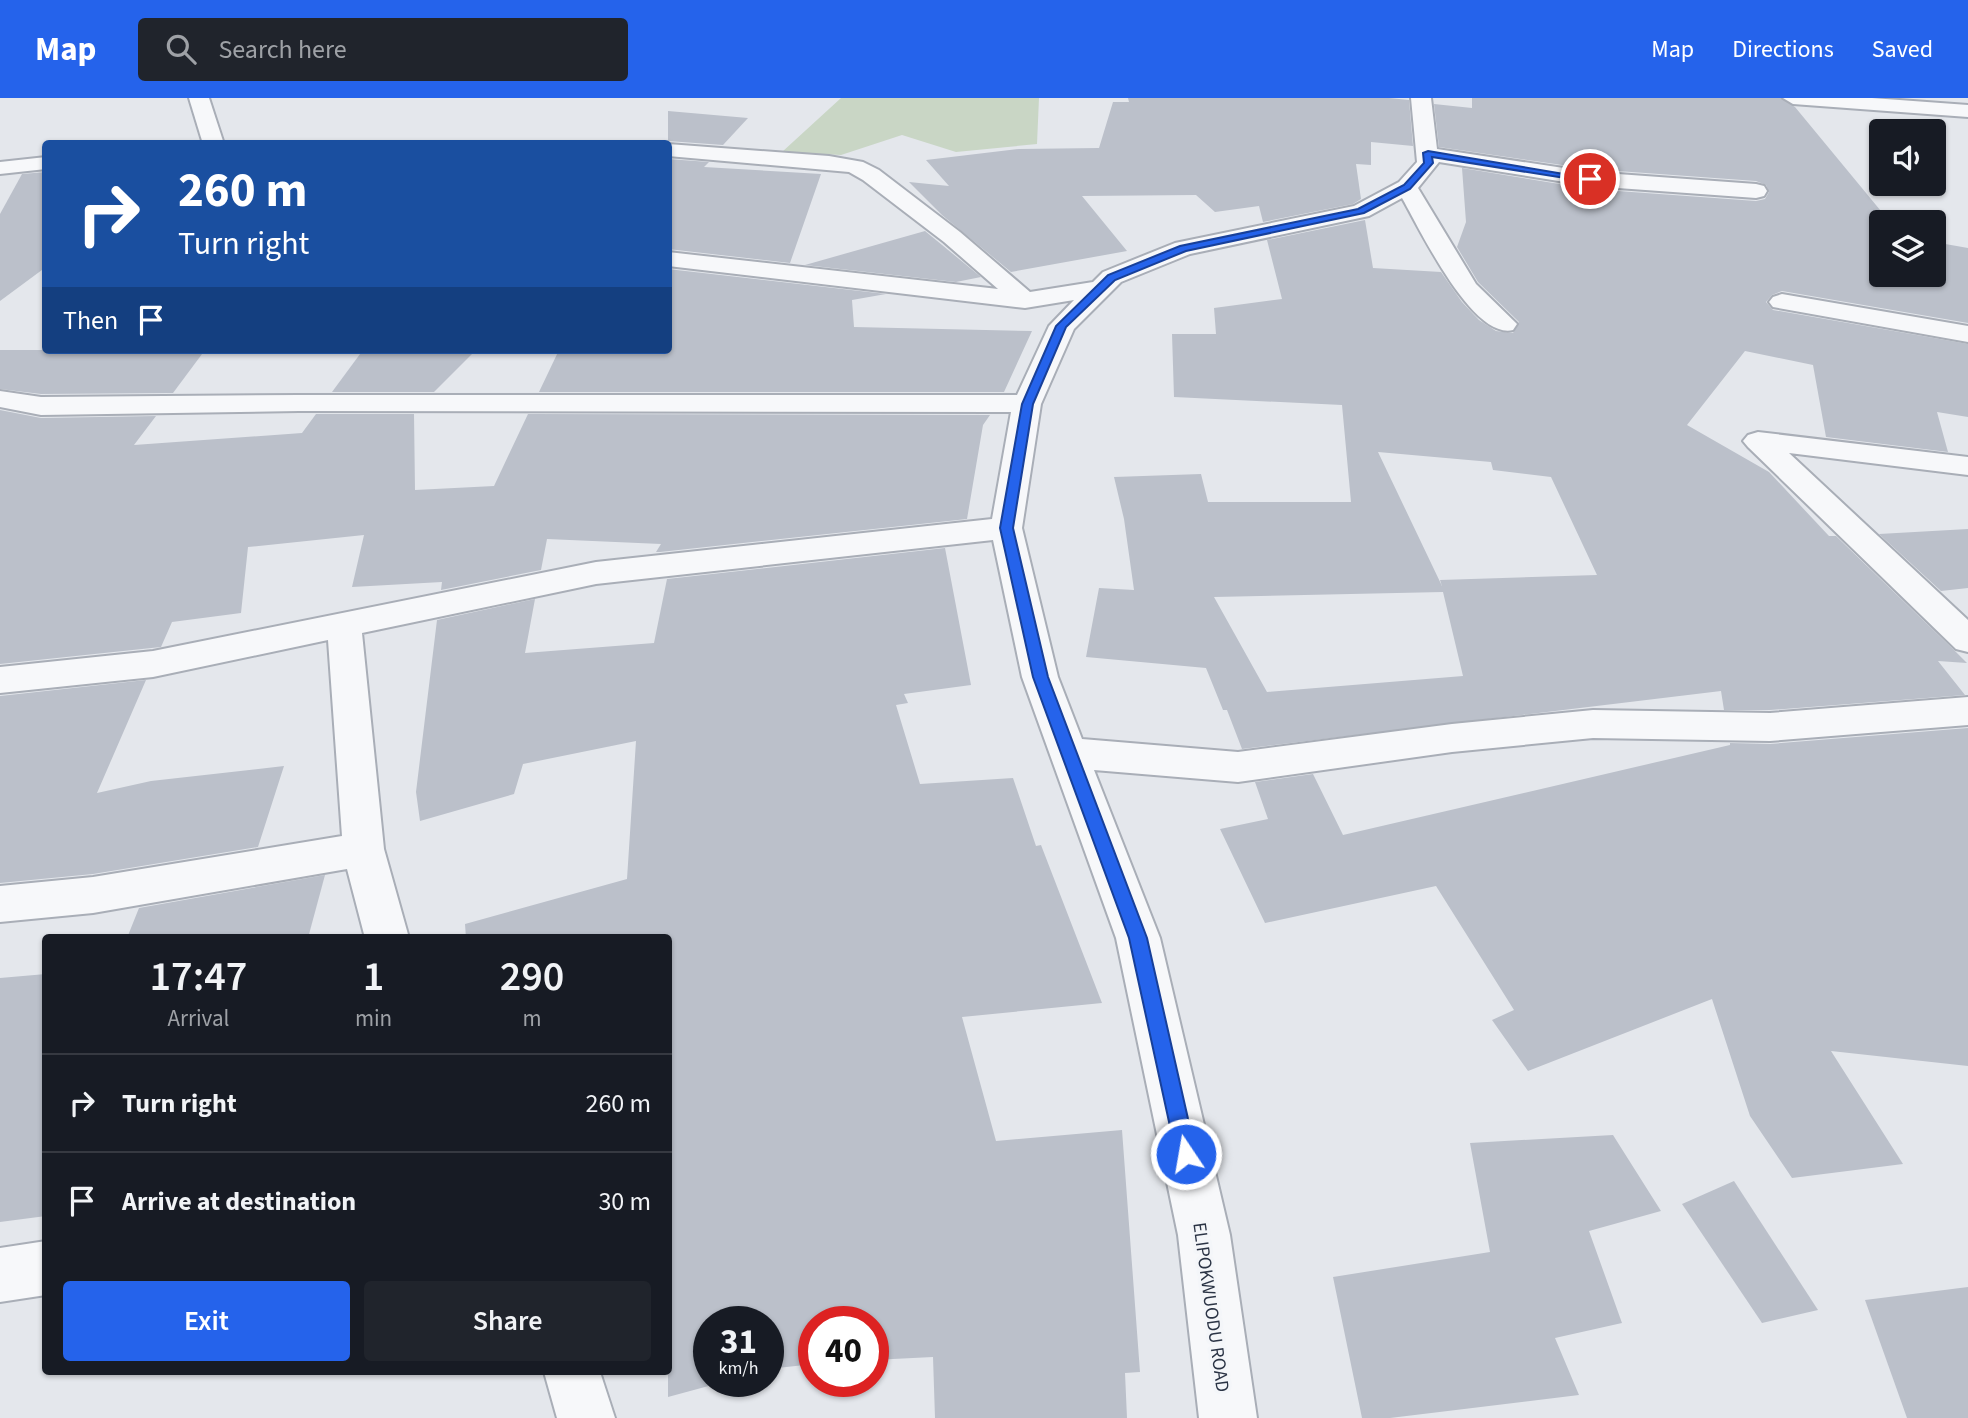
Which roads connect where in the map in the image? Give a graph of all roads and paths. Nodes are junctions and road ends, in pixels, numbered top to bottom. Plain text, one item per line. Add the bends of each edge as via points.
1 (199, 98) edge
2 (1421, 98) edge
3 (1793, 98) edge
4 (1968, 111) edge
5 (214, 140) edge
6 (672, 150) edge
7 (1428, 153) junction
8 (42, 163) edge
9 (0, 168) edge
10 (1407, 187) junction
11 (1756, 191) dead end
12 (672, 258) edge
13 (1100, 288) junction
14 (1025, 300) junction
15 (1782, 302) dead end
16 (1504, 324) dead end
17 (1968, 334) edge
18 (0, 400) edge
19 (1027, 404) junction
20 (1968, 466) edge
21 (1006, 528) junction
22 (344, 623) junction
23 (1968, 640) edge
24 (0, 680) edge
25 (1968, 711) edge
26 (1069, 753) junction
27 (363, 849) junction
28 (0, 904) edge
29 (386, 934) edge
30 (42, 1269) edge
31 (0, 1275) edge
32 (573, 1375) edge
33 (586, 1418) edge
34 (1227, 1418) edge

1 - 5 street
2 - 7 street
3 - 4 street
6 - 14 street via 855,167 952,237
7 - 10 street, ELIPOKWUODU ROAD via 1428,163
7 - 11 street via 1590,179
8 - 9 street
10 - 13 street, ELIPOKWUODU ROAD via 1361,211 1183,248 1112,277
10 - 16 street via 1466,288
12 - 14 street
13 - 14 street
13 - 19 street, ELIPOKWUODU ROAD via 1062,326
15 - 17 street
18 - 19 street via 41,406
19 - 21 street, ELIPOKWUODU ROAD
20 - 23 street via 1758,441
21 - 22 street via 596,573
21 - 26 street, ELIPOKWUODU ROAD via 1041,677
22 - 24 street via 153,664
22 - 27 street
25 - 26 street via 1770,727 1593,724 1238,767
26 - 34 street, ELIPOKWUODU ROAD via 1138,938 1204,1235
27 - 28 street via 93,895
27 - 29 street
30 - 31 street
32 - 33 street

